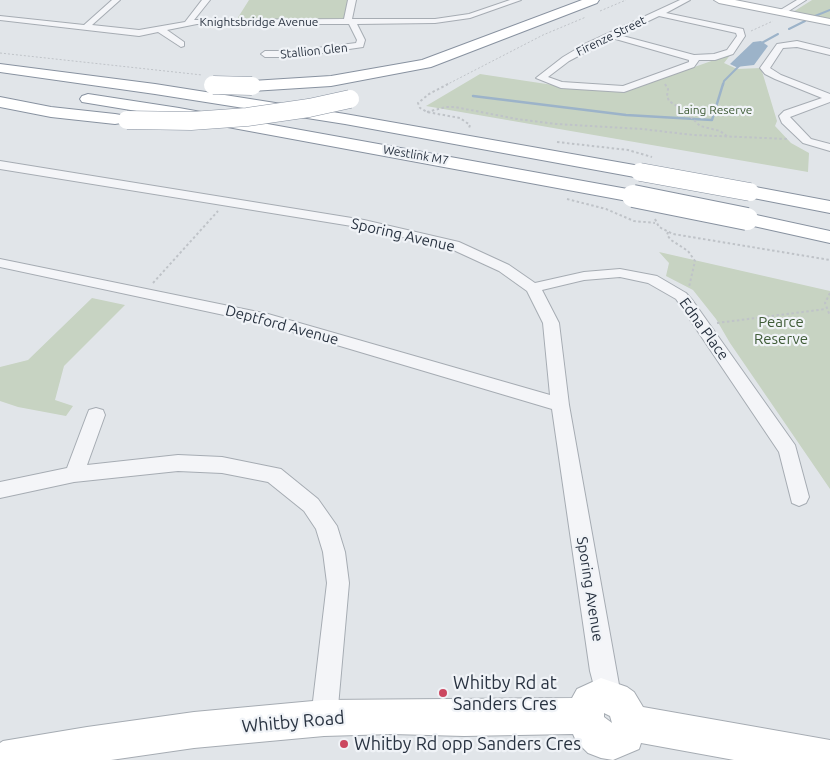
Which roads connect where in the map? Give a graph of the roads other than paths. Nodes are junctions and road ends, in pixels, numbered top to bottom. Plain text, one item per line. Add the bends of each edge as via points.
1 (108, 0) edge
2 (116, 0) edge
3 (206, 0) edge
4 (352, 0) edge
5 (518, 0) edge
6 (611, 0) edge
7 (686, 0) edge
8 (719, 0) edge
9 (802, 0) edge
10 (595, 6) edge
11 (657, 14) junction
12 (779, 16) junction
13 (0, 18) edge
14 (350, 22) junction
15 (830, 22) edge
16 (188, 23) junction
17 (87, 26) junction
18 (161, 30) junction
19 (611, 35) junction
20 (181, 44) dead end
21 (830, 52) edge
22 (265, 54) dead end
23 (694, 58) junction
24 (0, 59) edge
25 (0, 68) edge
26 (401, 84) dead end
27 (3, 91) edge
28 (73, 96) dead end
29 (357, 97) dead end
30 (830, 98) edge
31 (830, 148) edge
32 (0, 165) edge
33 (830, 207) edge
34 (830, 237) edge
35 (0, 264) edge
36 (533, 288) junction
37 (560, 405) junction
38 (96, 415) dead end
39 (74, 474) junction
40 (0, 490) edge
41 (799, 497) dead end
42 (597, 706) junction
43 (324, 718) junction
44 (830, 759) edge
45 (3, 760) edge

1 - 2 street
2 - 17 street
3 - 16 street
4 - 14 street
5 - 14 street, Knightsbridge Avenue via 451,20
6 - 26 highway
7 - 11 street, Firenze Street
8 - 12 street
9 - 12 street
10 - 24 highway, bridge via 426,64 331,81 252,86 210,80 144,79
11 - 19 street, Firenze Street
11 - 23 street via 740,31 741,36 730,52
12 - 15 street
13 - 17 street, Knightsbridge Avenue
14 - 16 street, Knightsbridge Avenue
14 - 22 street, Stallion Glen via 366,43 303,53
16 - 18 street, Knightsbridge Avenue
17 - 18 street, Knightsbridge Avenue via 128,34
18 - 20 street
19 - 23 street
19 - 23 street, Firenze Street via 566,59 541,78 561,85 629,88 691,66
21 - 30 street via 796,44 780,46 766,68 778,77
25 - 33 highway, Westlink M7, bridge via 345,119
27 - 29 highway, bridge via 51,112 127,120 181,121 247,117
28 - 34 highway, Westlink M7, bridge via 633,196
30 - 31 street via 784,116 807,141
32 - 36 street, Sporing Avenue via 364,224 454,245 504,268
35 - 37 street, Deptford Avenue via 268,319
36 - 37 street, Sporing Avenue via 551,323
36 - 41 street, Edna Place via 584,276 620,274 652,279 676,292 688,304 788,450
37 - 42 street, Sporing Avenue via 603,671
38 - 39 street
39 - 40 street
39 - 43 street via 178,463 222,466 274,475 311,504 326,526 338,583
42 - 43 street, Whitby Road via 464,718
42 - 44 street via 589,728 594,735 609,742 626,736 630,724
43 - 45 street, Whitby Road via 184,732

